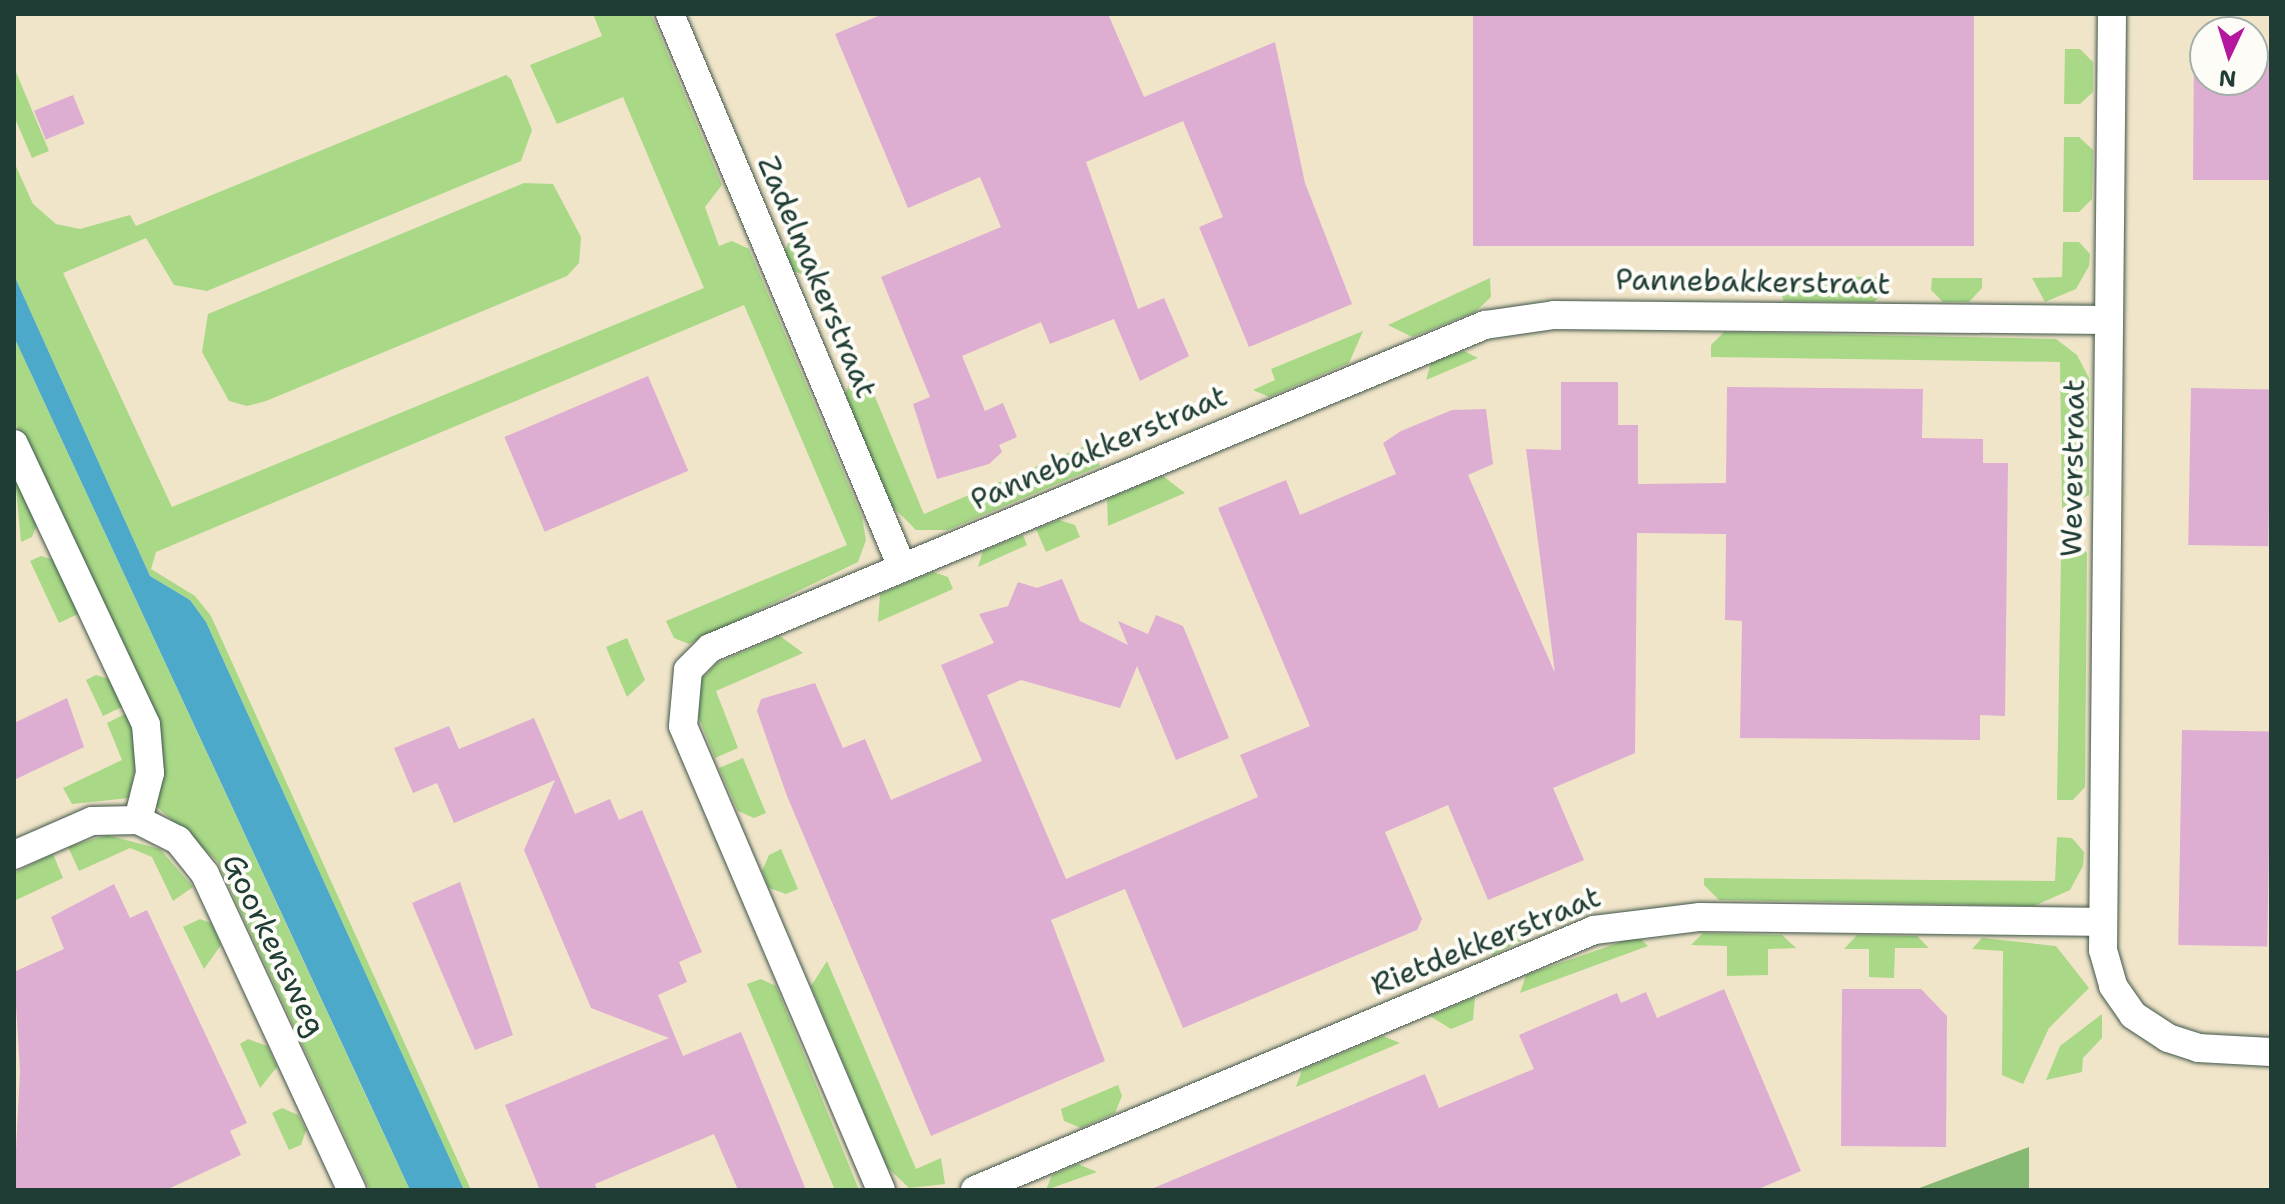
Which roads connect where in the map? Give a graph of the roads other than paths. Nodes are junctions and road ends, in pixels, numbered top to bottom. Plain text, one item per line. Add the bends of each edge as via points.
1 (670, 14) edge
2 (2112, 14) edge
3 (2109, 320) junction
4 (14, 444) edge
5 (902, 567) junction
6 (138, 820) junction
7 (14, 855) edge
8 (2102, 922) junction
9 (2271, 1052) edge
10 (352, 1190) edge
11 (881, 1190) edge
12 (975, 1190) edge

1 - 5 street, Zadelmakerstraat
2 - 3 street, Weverstraat
3 - 5 street, Pannebakkerstraat via 1554,315 1485,325
3 - 8 street, Weverstraat
4 - 6 street via 146,725 150,773
5 - 11 street, Pannebakkerstraat via 710,648 688,670 682,698 683,726
6 - 7 street via 92,821
6 - 10 street, Goorkensweg via 178,840 205,874
8 - 9 street, Weverstraat via 2113,986 2133,1015 2198,1048
8 - 12 street, Rietdekkerstraat via 1700,917 1594,930

